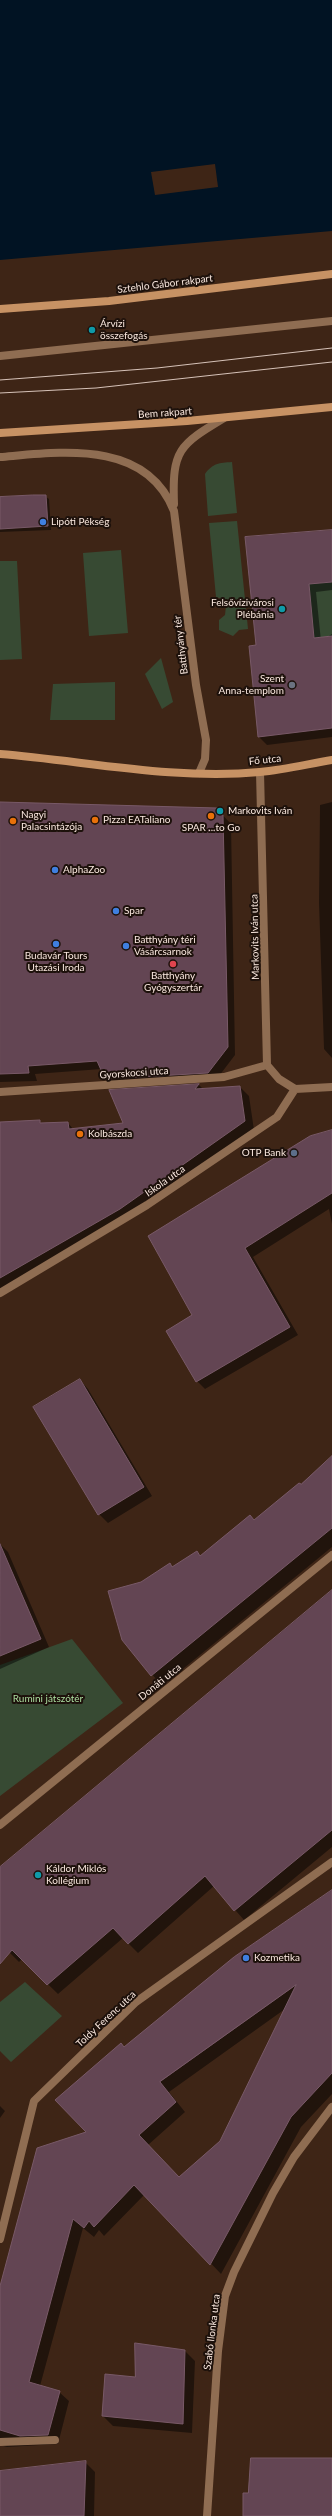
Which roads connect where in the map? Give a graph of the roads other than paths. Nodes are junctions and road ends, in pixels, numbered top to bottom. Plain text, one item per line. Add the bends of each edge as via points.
1 (332, 274) edge
2 (0, 309) edge
3 (332, 321) edge
4 (0, 356) edge
5 (332, 407) edge
6 (224, 418) junction
7 (0, 433) edge
8 (0, 457) edge
9 (174, 511) junction
10 (0, 754) edge
11 (332, 760) edge
12 (260, 772) junction
13 (199, 773) junction
14 (267, 1065) junction
15 (332, 1087) edge
16 (295, 1089) junction
17 (0, 1092) edge
18 (0, 1293) edge
19 (332, 1555) edge
20 (0, 1825) edge
21 (332, 1862) edge
22 (332, 2107) edge
23 (0, 2239) edge
24 (55, 2440) dead end
25 (0, 2442) edge
26 (206, 2516) edge

1 - 2 street, Sztehlo Gábor rakpart via 109,301
3 - 4 street
5 - 6 street, Bem rakpart
6 - 7 street, Bem rakpart
6 - 9 street via 190,438 176,458 173,473
8 - 9 street, Batthyány tér via 83,453 124,461 149,476 161,487 170,498
9 - 13 street, Batthyány tér via 196,685 206,740 204,760
10 - 13 street via 135,770
11 - 12 street, Fő utca
12 - 13 street, Fő utca
12 - 14 street, Markovits Iván utca
14 - 16 street via 279,1079
14 - 17 street, Gyorskocsi utca via 224,1077
15 - 16 street
16 - 18 street, Iskola utca via 277,1117 147,1206
19 - 20 street, Donáti utca
21 - 23 street, Toldy Ferenc utca via 136,2002 34,2102
22 - 26 street, Szabó Ilonka utca via 294,2157 273,2193 225,2296 218,2351
24 - 25 street

